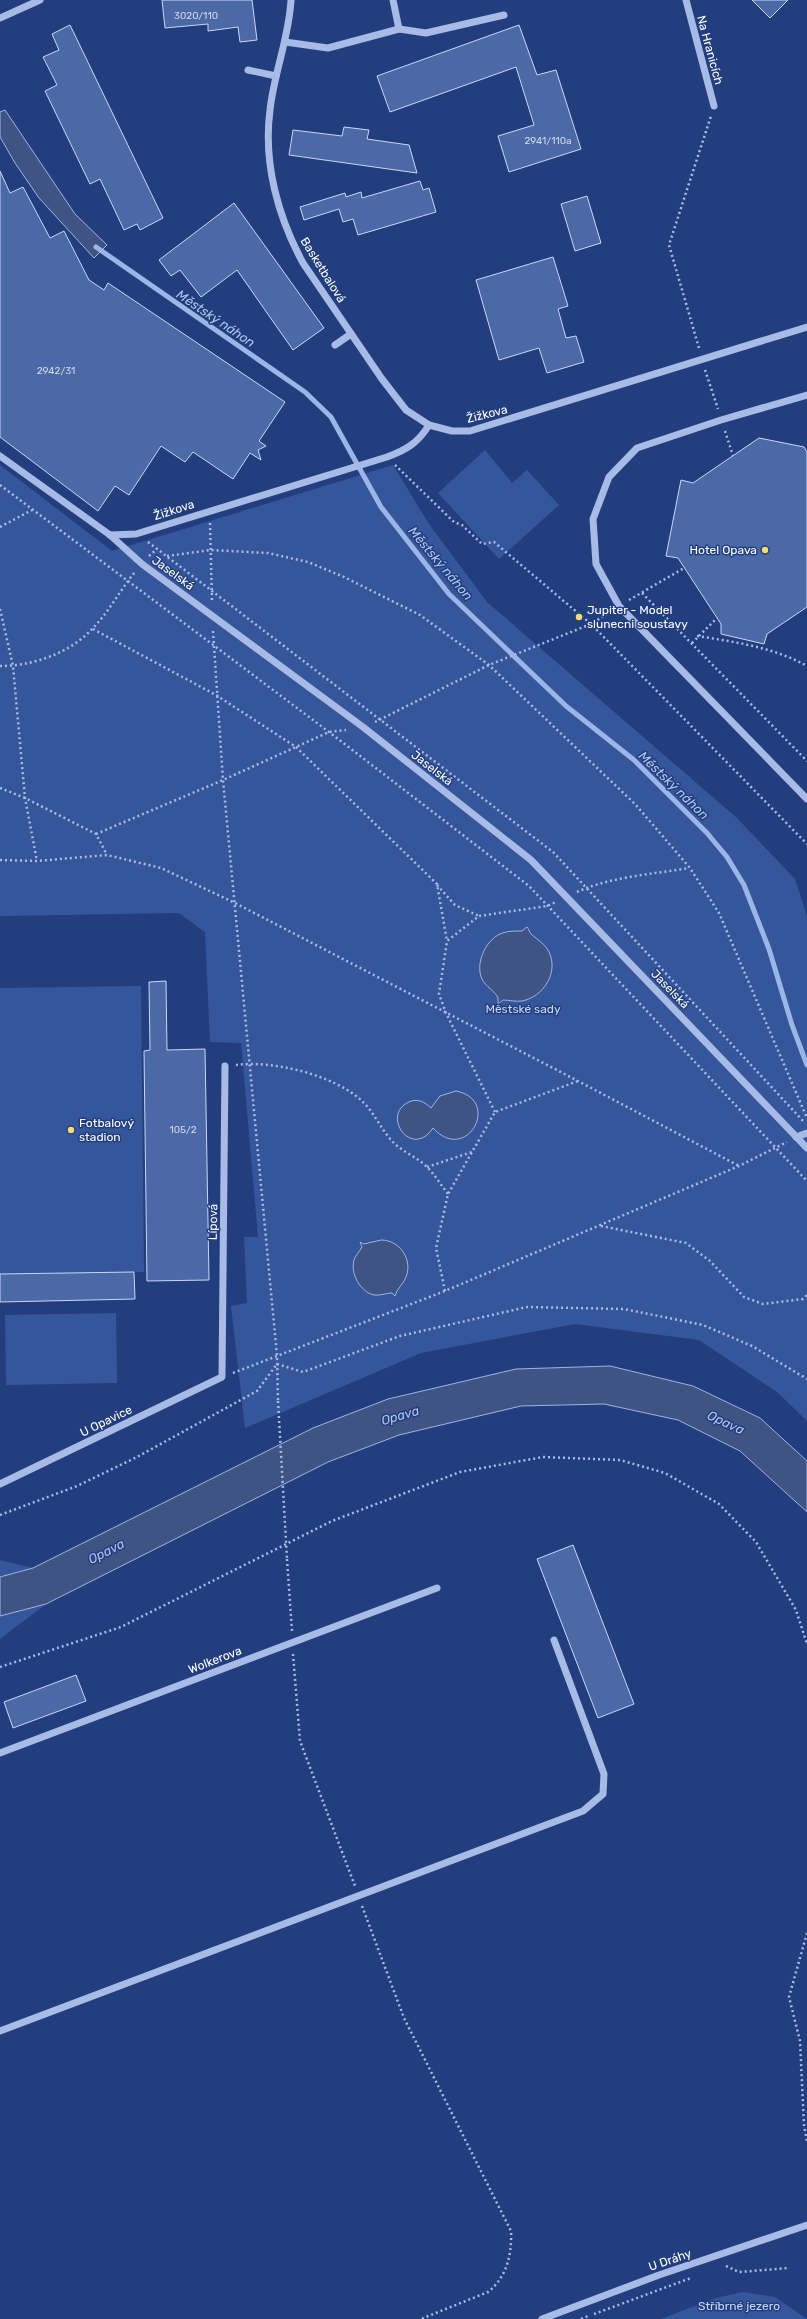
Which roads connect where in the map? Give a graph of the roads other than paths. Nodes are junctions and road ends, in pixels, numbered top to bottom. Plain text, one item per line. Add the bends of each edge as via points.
1 (40, 0) edge
2 (291, 0) edge
3 (393, 0) edge
4 (686, 0) edge
5 (504, 15) dead end
6 (0, 18) edge
7 (399, 28) junction
8 (285, 42) junction
9 (248, 70) dead end
10 (276, 76) junction
11 (714, 106) road end
12 (807, 327) edge
13 (351, 334) junction
14 (335, 345) dead end
15 (807, 395) edge
16 (429, 425) junction
17 (0, 456) edge
18 (110, 535) junction
19 (807, 798) edge
20 (225, 1066) road end
21 (807, 1133) edge
22 (796, 1137) junction
23 (807, 1148) edge
24 (222, 1377) joint
25 (0, 1484) edge
26 (438, 1588) dead end
27 (554, 1640) dead end
28 (0, 1753) edge
29 (0, 2032) edge
30 (807, 2226) edge
31 (542, 2319) edge

1 - 6 street
2 - 8 street, Basketbalová
3 - 7 street
4 - 11 street, Na Hranicích
5 - 7 street via 426,33
7 - 8 street via 328,48
8 - 10 street, Basketbalová
9 - 10 street
10 - 13 street, Basketbalová via 270,111 268,147 280,212 303,263
12 - 16 street, Žižkova via 470,431 452,431
13 - 14 street
13 - 16 street, Basketbalová via 396,398 416,418
15 - 19 street via 637,448 609,477 593,519 596,564 619,606
16 - 18 street, Žižkova via 421,438 411,446 387,457 136,534
17 - 18 street, Jaselská
18 - 22 street, Jaselská via 142,564 363,727 531,860
20 - 24 street, Lípová
21 - 22 street
22 - 23 street, Jaselská
24 - 25 street, U Opavice
26 - 28 street, Wolkerova
27 - 29 street via 604,1774 603,1794 583,1811
30 - 31 street, U Dráhy via 660,2275

